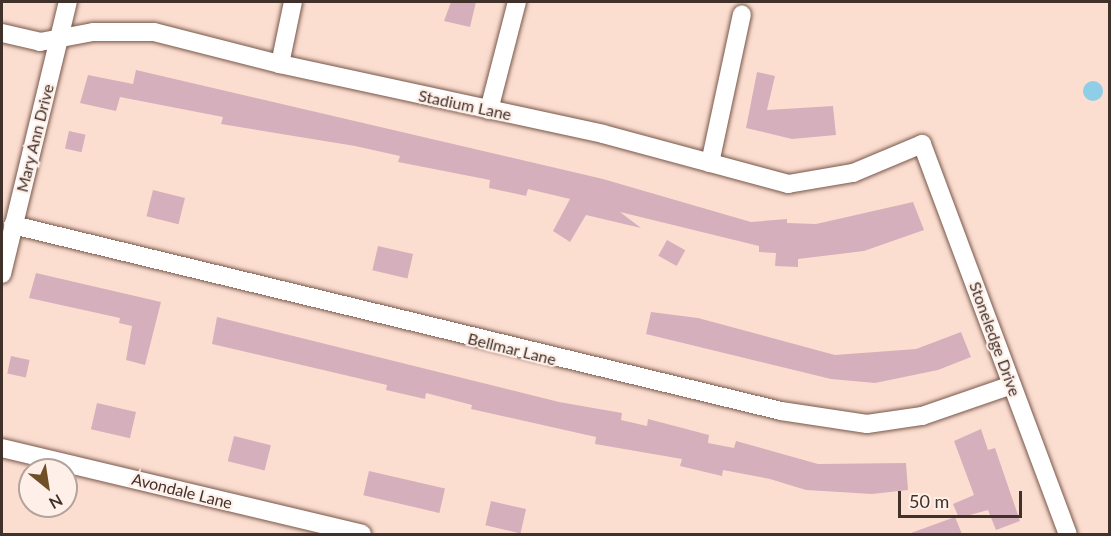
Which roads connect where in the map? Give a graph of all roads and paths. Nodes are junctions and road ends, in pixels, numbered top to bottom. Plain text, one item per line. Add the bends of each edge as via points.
1 (68, 2) edge
2 (293, 2) edge
3 (517, 2) edge
4 (742, 14) dead end
5 (2, 33) edge
6 (59, 38) junction
7 (280, 64) junction
8 (489, 110) junction
9 (922, 144) joint
10 (710, 163) junction
11 (14, 225) junction
12 (2, 274) edge
13 (1012, 385) junction
14 (2, 448) edge
15 (362, 534) edge
16 (1068, 534) edge

1 - 6 street, Mary Ann Drive
2 - 7 street
3 - 8 street
4 - 10 street
5 - 6 street, Stadium Lane via 40,42
6 - 7 street, Stadium Lane via 93,32 154,32
6 - 11 street, Mary Ann Drive
7 - 8 street, Stadium Lane
8 - 10 street, Stadium Lane
9 - 10 street, Stadium Lane via 854,173 788,184
9 - 13 street, Stoneledge Drive
11 - 12 street, Mary Ann Drive
11 - 13 street, Bellmar Lane via 781,411 867,424 922,416
13 - 16 street, Stoneledge Drive
14 - 15 street, Avondale Lane

